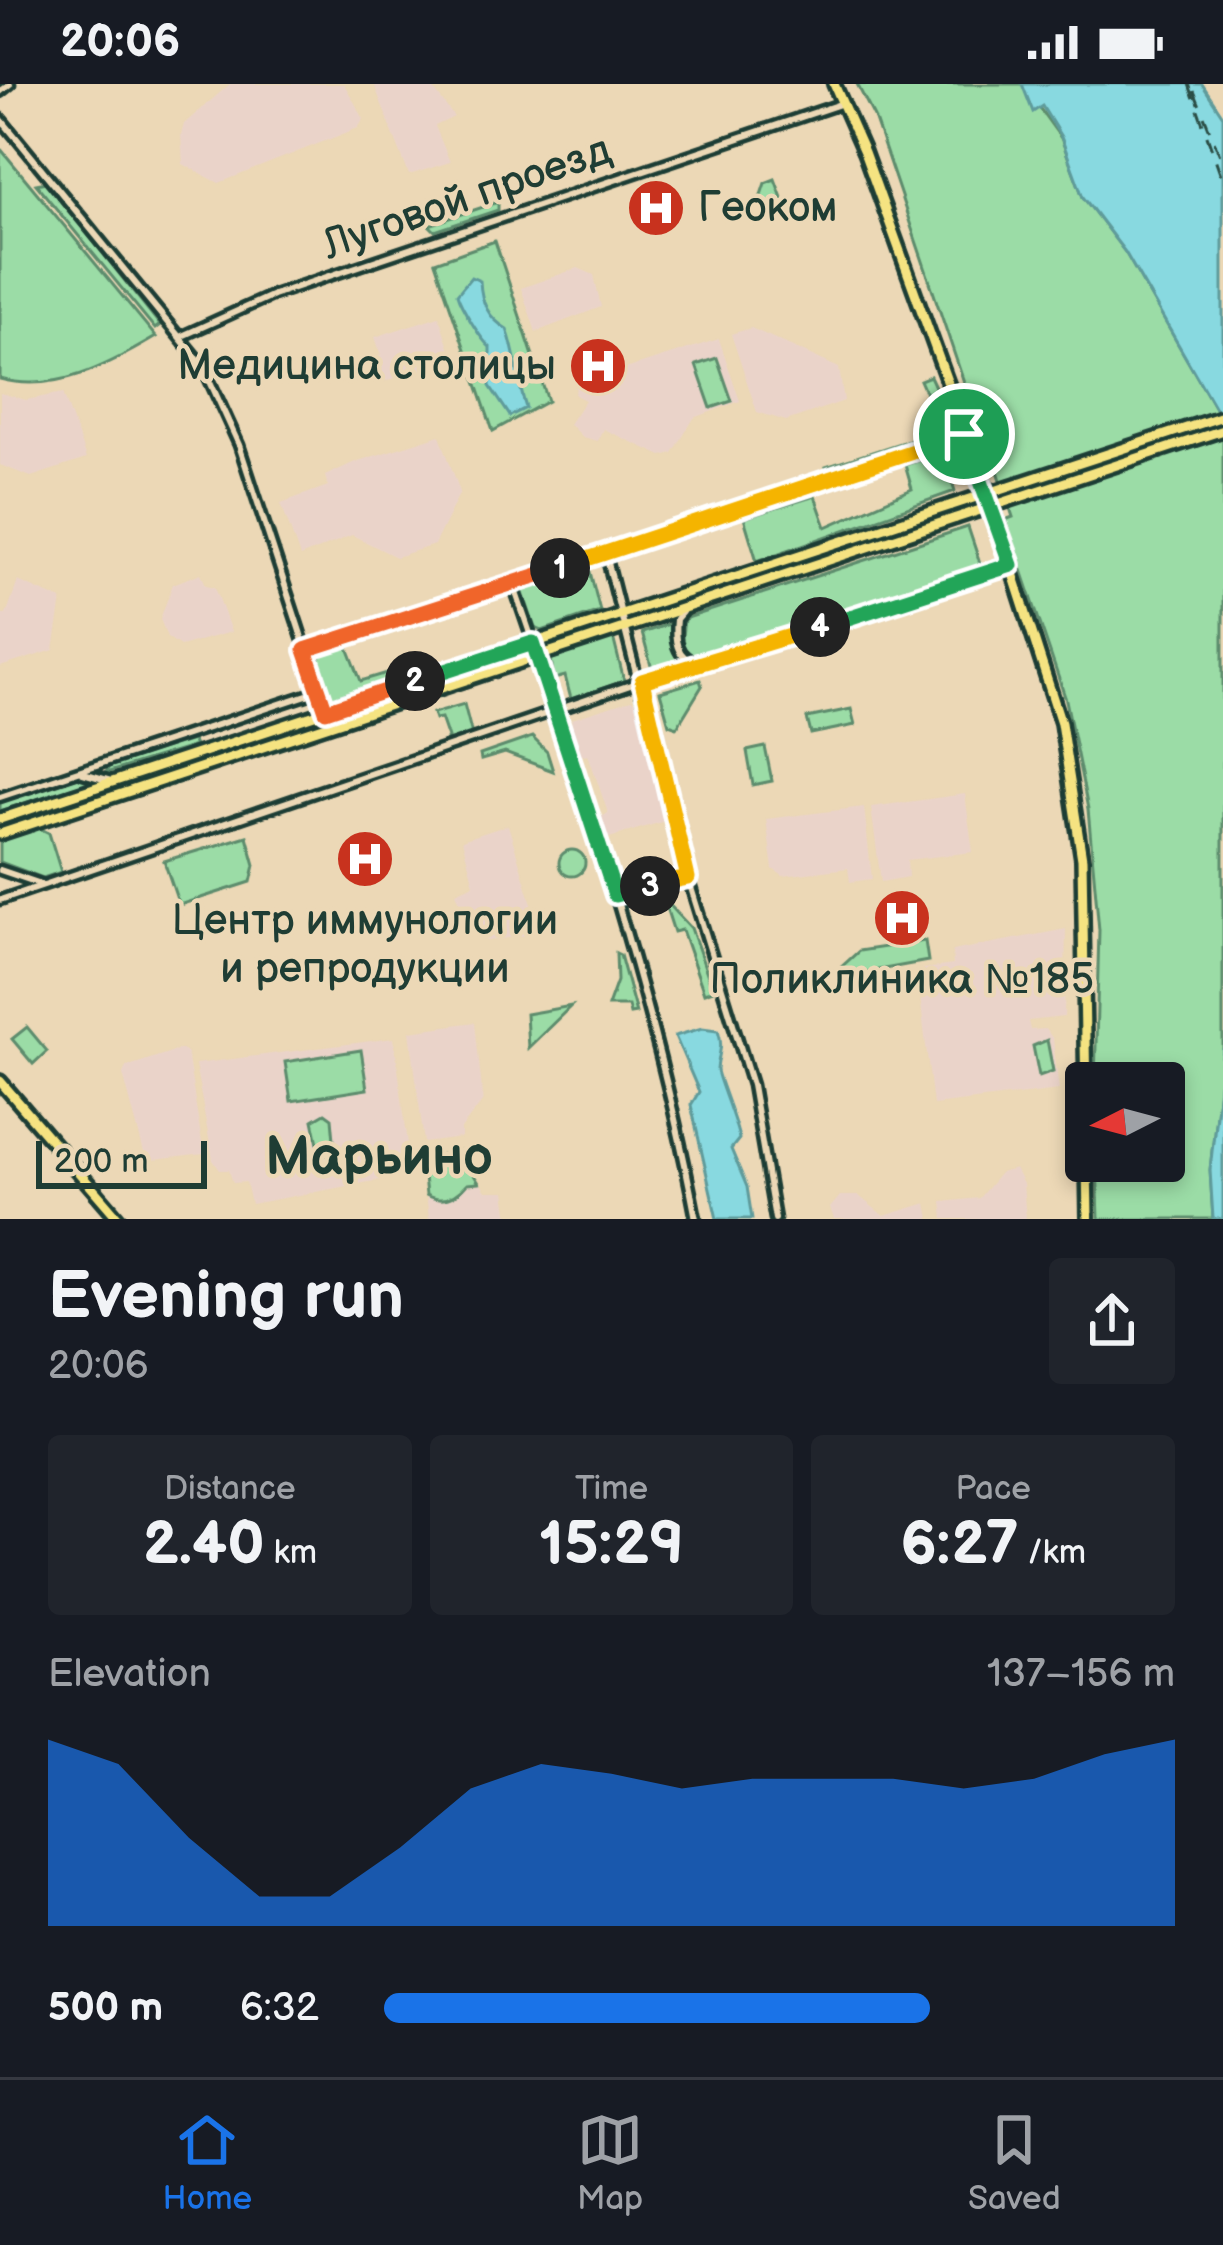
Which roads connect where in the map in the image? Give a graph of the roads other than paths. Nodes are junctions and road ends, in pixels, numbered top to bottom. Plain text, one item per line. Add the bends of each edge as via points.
1 (10, 84) edge
2 (833, 84) edge
3 (0, 92) edge
4 (842, 103) junction
5 (0, 118) edge
6 (182, 336) junction
7 (1223, 416) edge
8 (1223, 430) edge
9 (964, 434) junction
10 (606, 554) junction
11 (1011, 565) junction
12 (513, 584) junction
13 (688, 607) junction
14 (624, 614) junction
15 (627, 627) junction
16 (533, 643) junction
17 (305, 650) junction
18 (538, 657) junction
19 (700, 663) junction
20 (642, 681) junction
21 (319, 692) junction
22 (326, 711) junction
23 (556, 711) junction
24 (80, 772) junction
25 (112, 782) junction
26 (0, 797) edge
27 (0, 819) edge
28 (0, 834) edge
29 (0, 870) edge
30 (688, 878) junction
31 (45, 885) junction
32 (615, 895) junction
33 (0, 900) edge
34 (0, 1081) edge
35 (119, 1219) edge
36 (696, 1219) edge
37 (775, 1219) edge
38 (1088, 1219) edge

1 - 3 street
2 - 4 main road
4 - 6 street, Луговой проезд via 251,303
4 - 9 main road
5 - 6 street
6 - 17 street via 239,445
7 - 14 main road, bridge
8 - 13 main road, bridge
9 - 10 street
9 - 11 main road
10 - 12 street
10 - 14 street
11 - 19 street
11 - 38 main road via 1061,723 1079,822
12 - 16 street
12 - 17 street
13 - 15 main road
13 - 19 street via 674,637 686,659
14 - 15 street
14 - 16 main road
15 - 18 main road
15 - 20 street
16 - 18 street
16 - 22 main road
17 - 21 street
18 - 23 street
18 - 28 main road
19 - 20 street
20 - 23 street
20 - 30 street
21 - 22 street
21 - 24 street
22 - 25 main road
23 - 31 street
23 - 32 street
24 - 25 street
24 - 26 street
25 - 27 main road
29 - 31 street
30 - 32 street
30 - 37 street via 752,1085
31 - 33 street
32 - 36 street
34 - 35 main road

